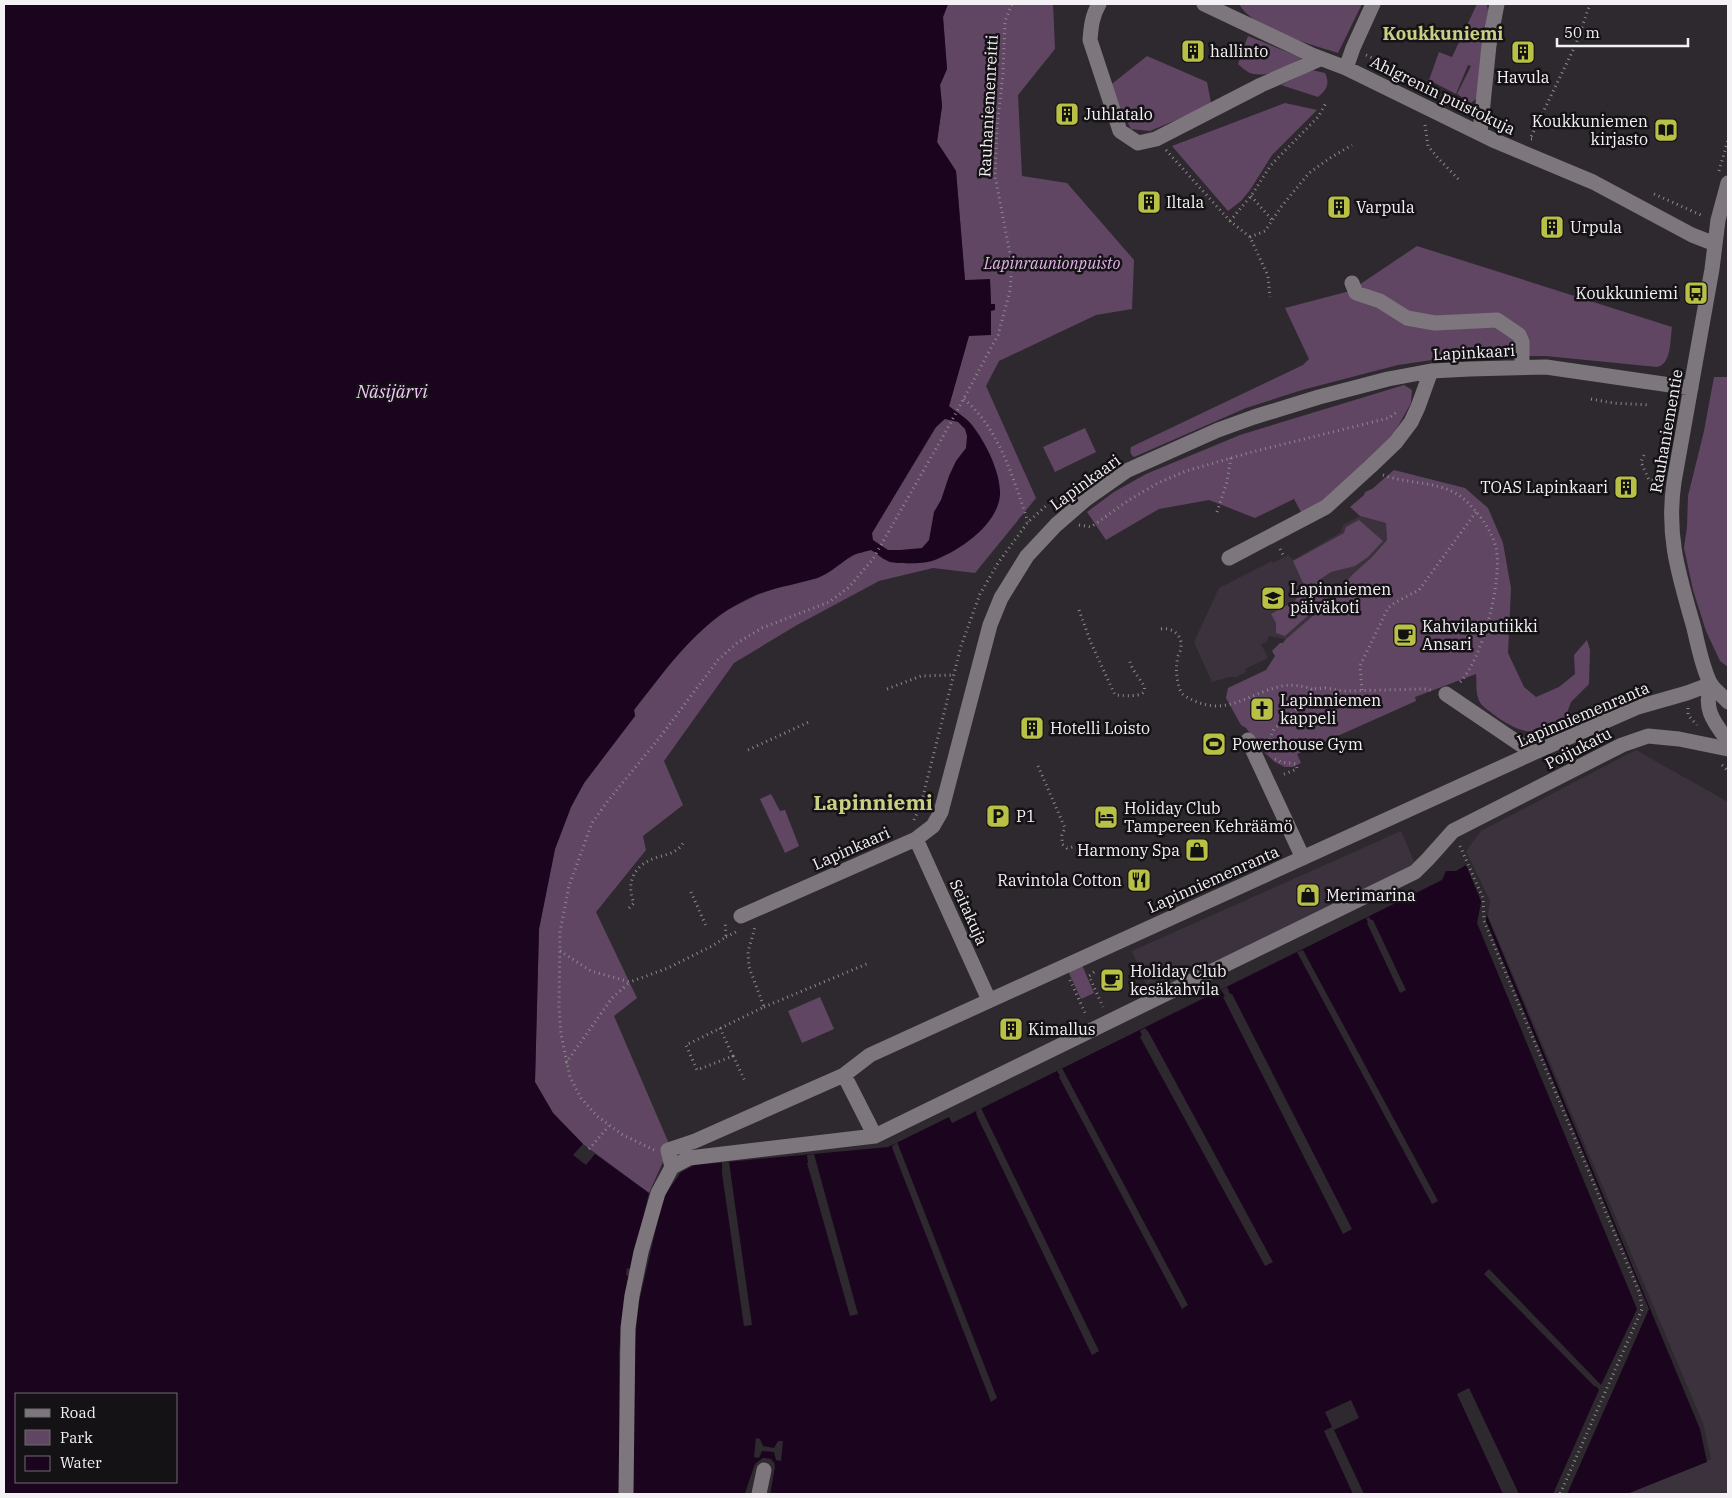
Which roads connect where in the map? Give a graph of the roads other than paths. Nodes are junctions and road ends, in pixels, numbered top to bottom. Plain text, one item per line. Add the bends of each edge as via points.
1 (1099, 4) edge
2 (1204, 4) edge
3 (1373, 4) edge
4 (1497, 4) edge
5 (1320, 59) junction
6 (1346, 68) junction
7 (1480, 133) junction
8 (1728, 182) edge
9 (1715, 244) junction
10 (1352, 283) dead end
11 (1522, 367) junction
12 (1431, 372) junction
13 (1691, 388) junction
14 (1229, 558) dead end
15 (1711, 684) junction
16 (1446, 694) road end
17 (1728, 702) edge
18 (1248, 740) dead end
19 (1728, 741) edge
20 (1728, 748) edge
21 (1533, 753) junction
22 (914, 832) junction
23 (1303, 858) junction
24 (741, 916) dead end
25 (989, 1000) junction
26 (844, 1075) junction
27 (875, 1136) junction
28 (672, 1167) junction
29 (764, 1470) dead end
30 (626, 1494) edge
31 (759, 1494) edge

1 - 5 street via 1094,13 1090,40 1120,131 1138,142 1156,139
2 - 5 street, Ahlgrenin puistokuja
3 - 6 street
4 - 7 street
5 - 6 street, Ahlgrenin puistokuja
6 - 7 street, Ahlgrenin puistokuja
7 - 9 street, Ahlgrenin puistokuja via 1593,182
8 - 9 street, Rauhaniementie
9 - 13 street, Rauhaniementie
10 - 11 street via 1356,293 1380,301 1407,318 1435,323 1497,320 1519,335
11 - 12 street, Lapinkaari
11 - 13 street, Lapinkaari via 1574,370
12 - 14 street via 1411,422 1372,466 1326,507
12 - 22 street, Lapinkaari via 1388,379 1319,397 1227,427 1126,471 1068,515 1027,556 1001,598 979,662 940,812 933,826
13 - 15 street, Rauhaniementie via 1671,501 1672,540
15 - 17 street, Rauhaniementie
15 - 19 street, Rauhaniementie via 1708,705
15 - 21 street, Lapinniemenranta via 1638,707
16 - 21 street
18 - 23 street
20 - 27 street, Poijukatu via 1648,736 1622,745 1452,831 1415,872
21 - 23 street, Lapinniemenranta
22 - 24 street, Lapinkaari
22 - 25 street, Seitakuja
23 - 25 street, Lapinniemenranta
25 - 26 street, Lapinniemenranta via 870,1055
26 - 27 street
26 - 28 street, Lapinniemenranta via 668,1150
27 - 28 street via 689,1158
28 - 30 street via 658,1193 649,1222 631,1304
29 - 31 street

